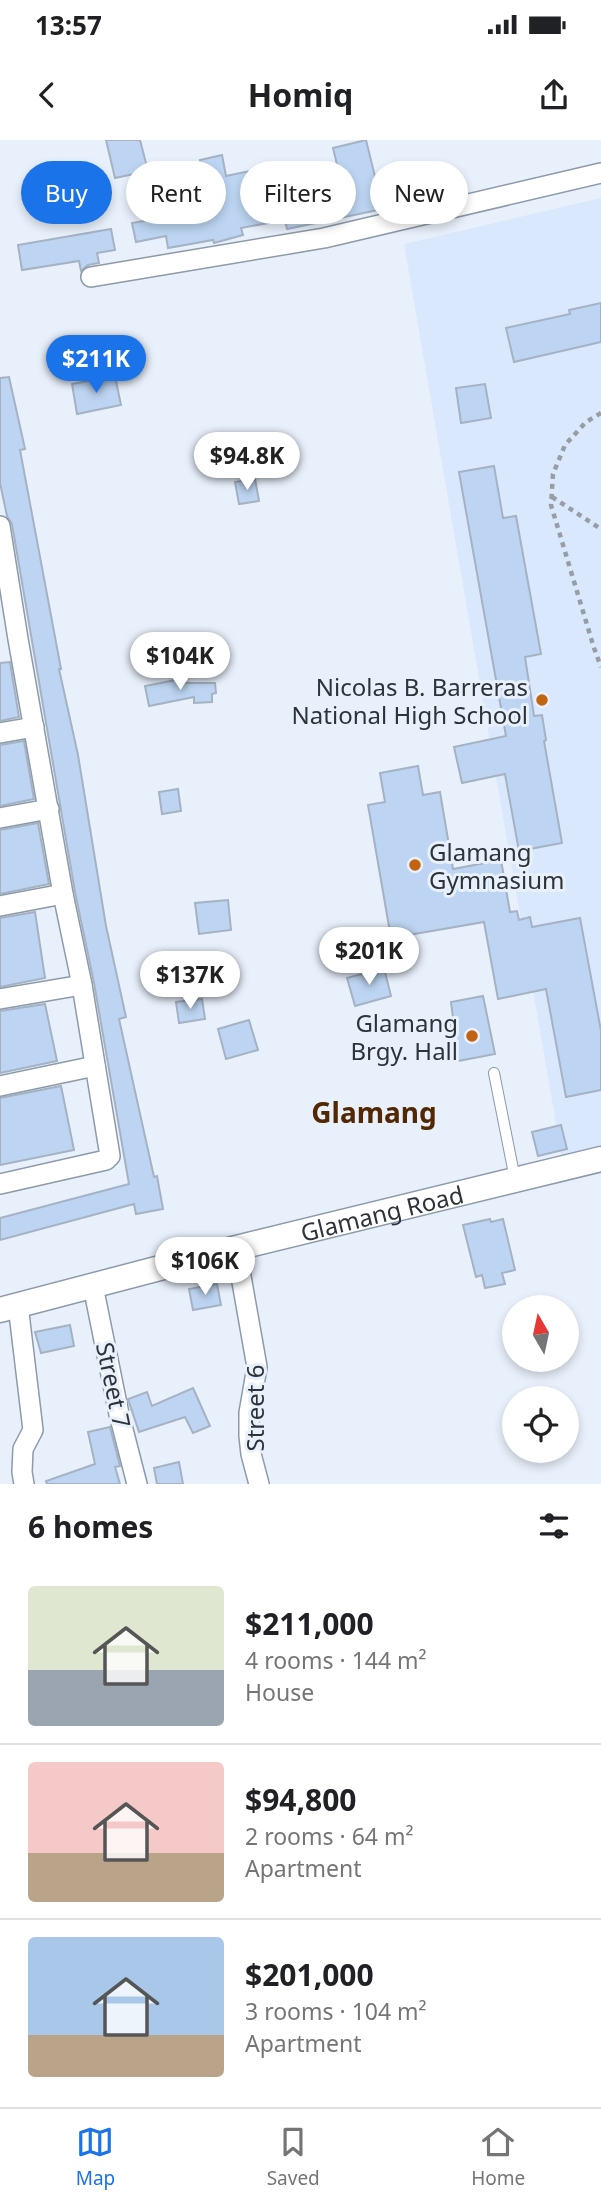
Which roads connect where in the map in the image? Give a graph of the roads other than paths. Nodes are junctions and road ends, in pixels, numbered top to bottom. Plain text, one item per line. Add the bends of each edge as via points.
1 (601, 173) edge
2 (91, 277) dead end
3 (0, 526) edge
4 (3, 556) edge
5 (9, 641) edge
6 (34, 727) junction
7 (0, 733) edge
8 (49, 809) junction
9 (0, 818) edge
10 (63, 894) junction
11 (0, 906) edge
12 (82, 985) junction
13 (0, 999) edge
14 (95, 1066) junction
15 (494, 1073) dead end
16 (0, 1086) edge
17 (601, 1159) edge
18 (516, 1180) junction
19 (0, 1184) edge
20 (236, 1248) junction
21 (93, 1286) junction
22 (9, 1308) edge
23 (24, 1484) edge
24 (137, 1484) edge
25 (259, 1484) edge

1 - 2 street via 324,238
3 - 4 street
4 - 5 street
5 - 6 street
6 - 7 street
6 - 8 street
8 - 9 street
8 - 10 street
10 - 11 street
10 - 12 street
12 - 13 street
12 - 14 street
14 - 16 street
14 - 19 street via 110,1156
15 - 18 lane
17 - 18 street, Glamang Road
18 - 20 street, Glamang Road
20 - 21 street, Glamang Road
20 - 25 street, Street 6 via 257,1367 249,1436
21 - 22 street, Glamang Road
21 - 24 street, Street 7
22 - 23 street via 33,1430 23,1449

